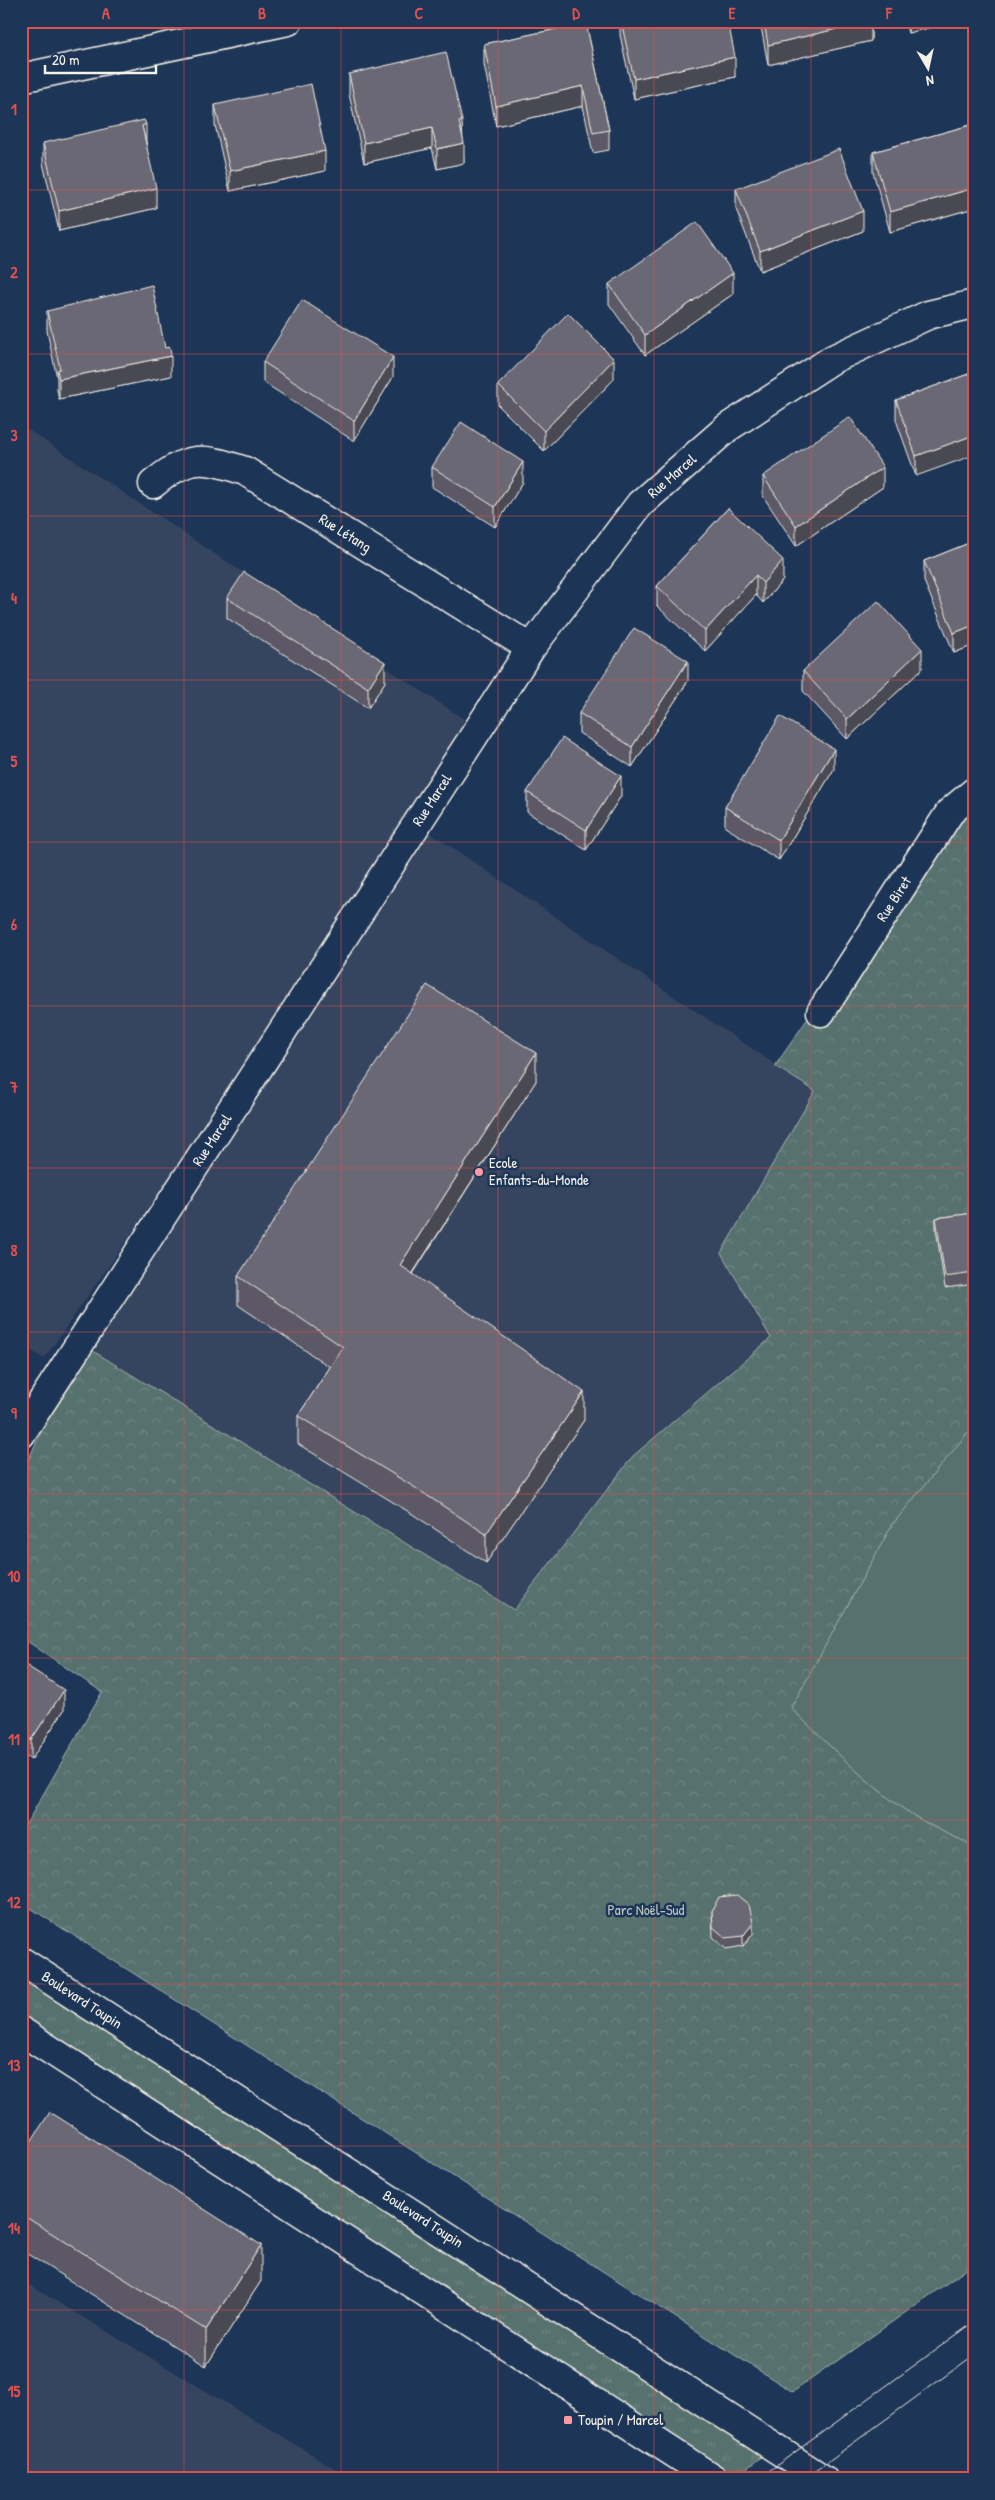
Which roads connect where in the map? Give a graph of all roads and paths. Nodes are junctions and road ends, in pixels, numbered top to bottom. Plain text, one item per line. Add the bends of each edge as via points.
1 (288, 21) edge
2 (21, 78) edge
3 (974, 304) edge
4 (153, 484) dead end
5 (530, 648) junction
6 (974, 792) edge
7 (821, 1012) dead end
8 (21, 1434) edge
9 (21, 1961) edge
10 (21, 2031) edge
11 (714, 2479) edge
12 (823, 2479) edge

1 - 2 street
3 - 5 street, Rue Marcel via 928,315 833,359 727,428 640,504
4 - 5 street, Rue Létang via 173,468 193,460 218,462 245,471
5 - 8 street, Rue Marcel
6 - 7 street, Rue Biret via 950,812
9 - 12 street, Boulevard Toupin
10 - 11 street

